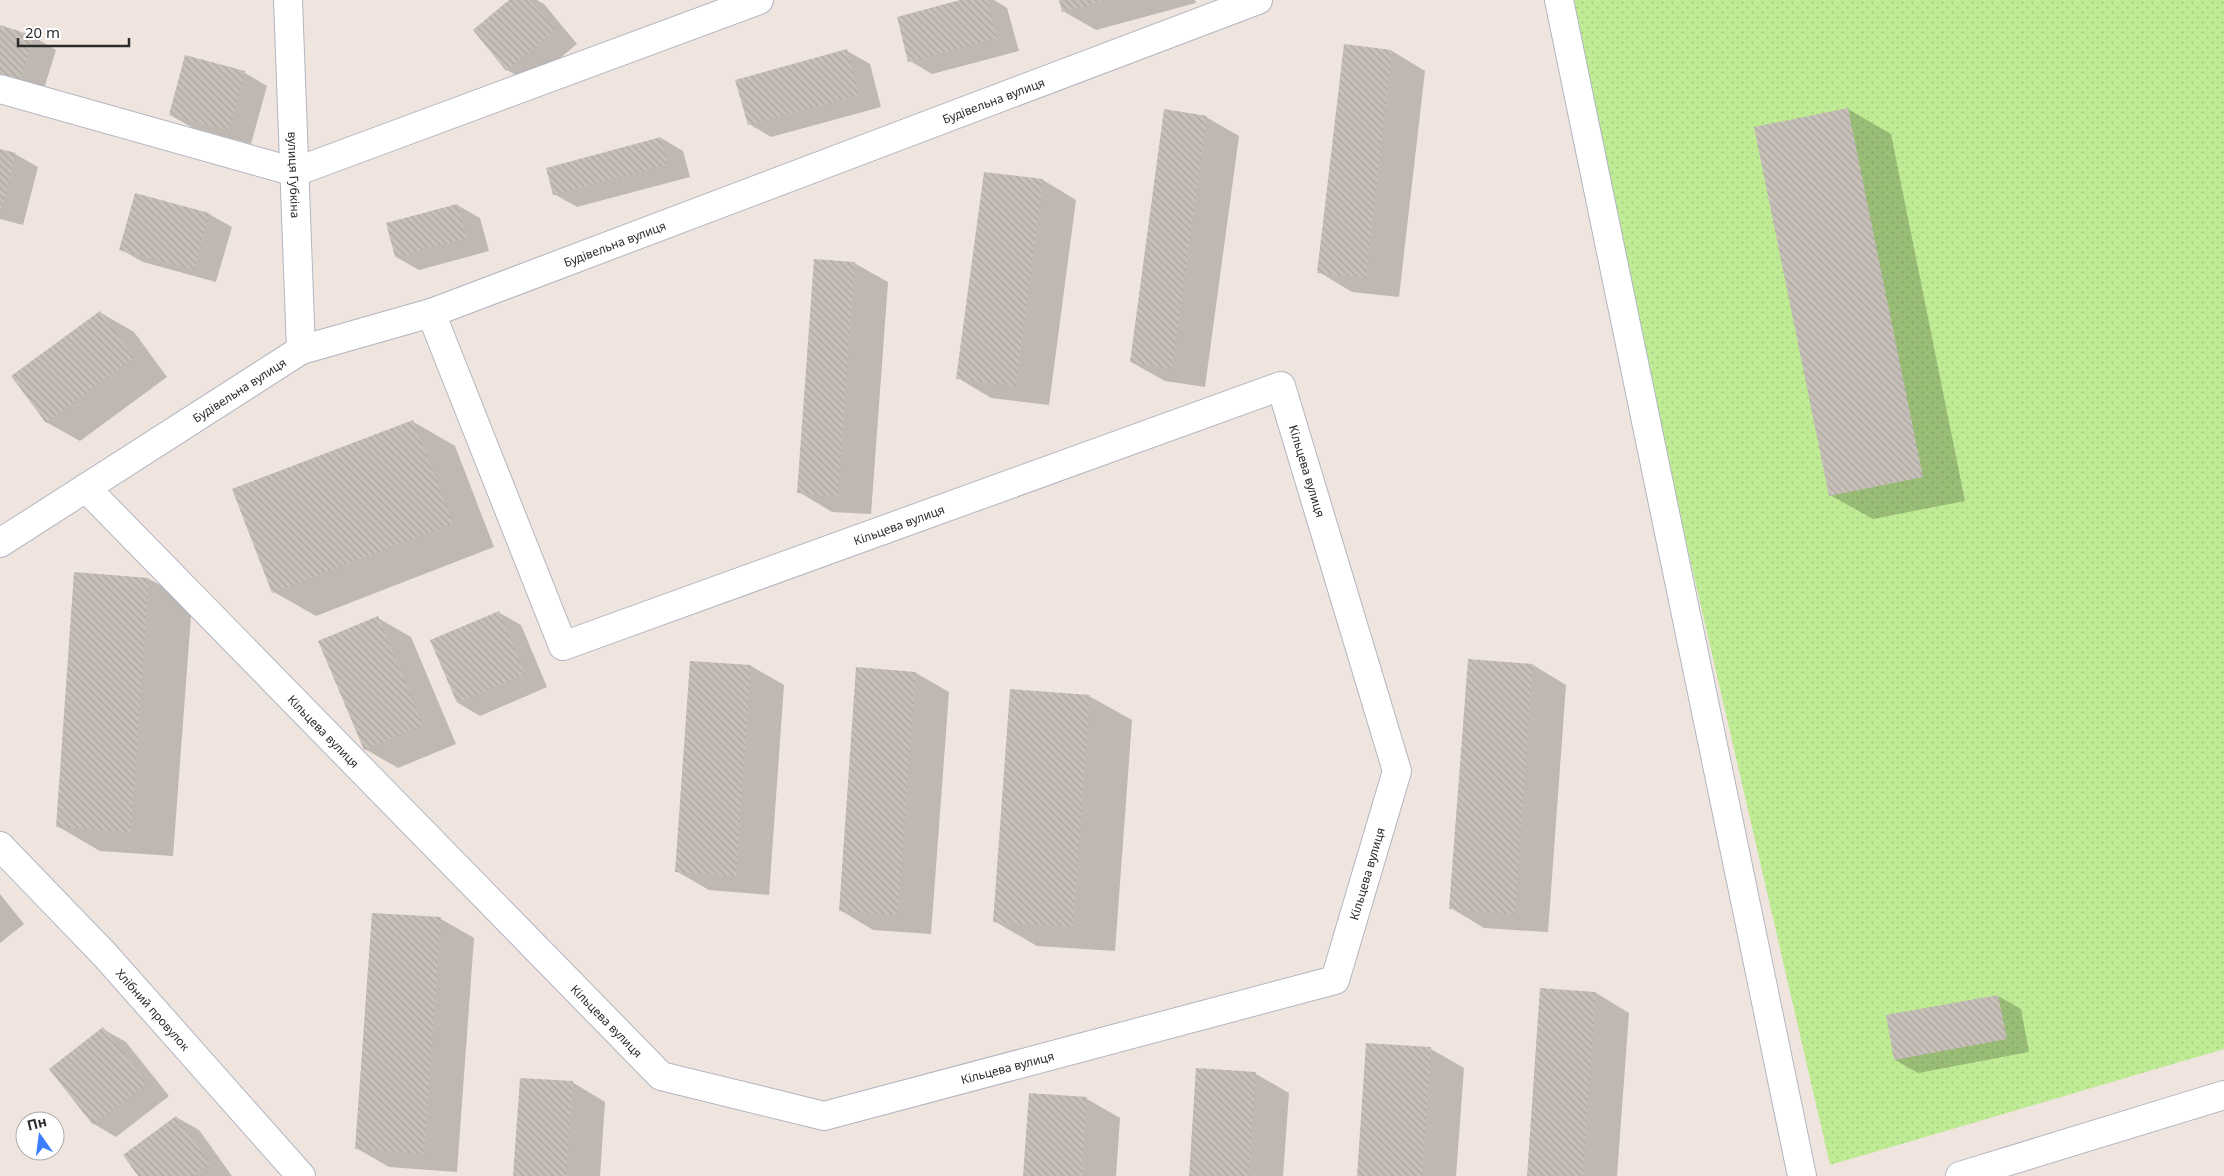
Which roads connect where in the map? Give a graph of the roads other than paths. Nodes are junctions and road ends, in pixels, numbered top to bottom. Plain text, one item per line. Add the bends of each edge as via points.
1 (288, 0) edge
2 (759, 0) edge
3 (1258, 0) edge
4 (1559, 0) edge
5 (0, 89) edge
6 (295, 172) junction
7 (431, 313) junction
8 (301, 350) junction
9 (86, 488) junction
10 (0, 542) edge
11 (0, 846) edge
12 (2224, 1095) edge
13 (300, 1176) edge
14 (1802, 1176) edge
15 (1960, 1176) edge

1 - 6 street, вулиця Губкіна
2 - 6 street
3 - 7 street, Будівельна вулиця
4 - 14 street
5 - 6 street
6 - 8 street, вулиця Губкіна
7 - 8 street, Будівельна вулиця
7 - 9 street, Кільцева вулиця via 563,646 1281,386 1397,771 1335,980 824,1116 661,1076
8 - 9 street, Будівельна вулиця
9 - 10 street, Будівельна вулиця
11 - 13 street, Хлібний провулок via 105,955
12 - 15 street

